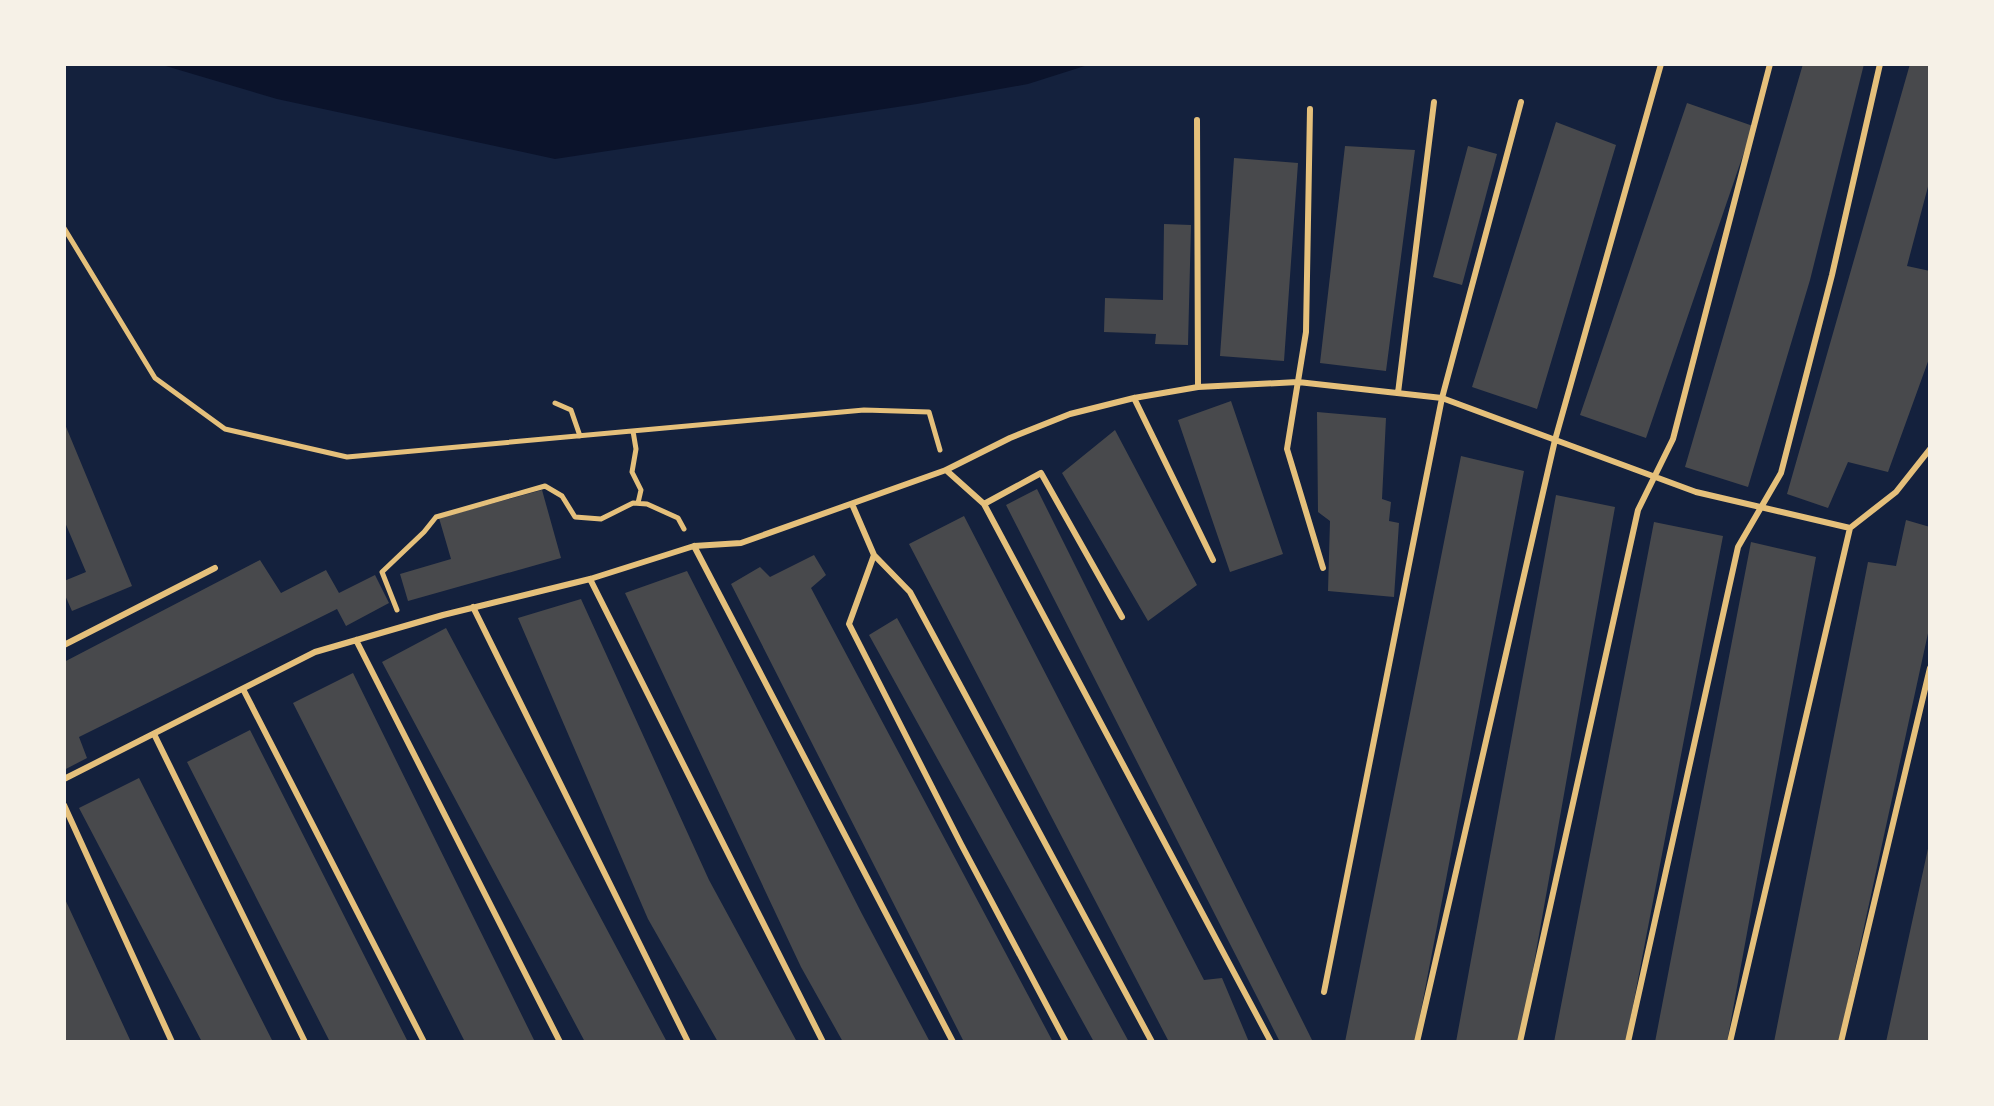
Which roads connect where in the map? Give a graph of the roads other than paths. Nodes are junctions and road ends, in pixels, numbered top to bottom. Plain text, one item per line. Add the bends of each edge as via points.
1 (1661, 64) edge
2 (1770, 64) edge
3 (1880, 64) edge
4 (1434, 102) dead end
5 (1521, 102) dead end
6 (1310, 109) dead end
7 (1197, 120) dead end
8 (1298, 382) junction
9 (1198, 387) junction
10 (1398, 393) junction
11 (1134, 398) junction
12 (1442, 398) junction
13 (1555, 440) junction
14 (1930, 449) edge
15 (946, 470) junction
16 (1653, 478) junction
17 (852, 504) junction
18 (984, 504) junction
19 (1760, 508) junction
20 (1850, 528) junction
21 (694, 546) junction
22 (874, 555) junction
23 (1213, 560) dead end
24 (215, 568) dead end
25 (1323, 568) dead end
26 (590, 579) junction
27 (473, 607) junction
28 (1122, 617) dead end
29 (356, 640) junction
30 (64, 645) edge
31 (1930, 668) edge
32 (243, 689) junction
33 (154, 734) junction
34 (64, 779) edge
35 (64, 805) edge
36 (1324, 992) dead end
37 (172, 1042) edge
38 (305, 1042) edge
39 (424, 1042) edge
40 (560, 1042) edge
41 (688, 1042) edge
42 (823, 1042) edge
43 (953, 1042) edge
44 (1066, 1042) edge
45 (1152, 1042) edge
46 (1271, 1042) edge
47 (1417, 1042) edge
48 (1520, 1042) edge
49 (1628, 1042) edge
50 (1730, 1042) edge
51 (1841, 1042) edge

1 - 13 lane
2 - 16 lane via 1673,439
3 - 19 lane via 1781,473
4 - 10 lane
5 - 12 lane
6 - 8 lane via 1306,332
7 - 9 lane
8 - 9 lane
8 - 10 lane
8 - 25 lane via 1287,449
9 - 11 lane
10 - 12 lane
11 - 15 lane via 1070,414
11 - 23 lane
12 - 13 lane
12 - 36 lane
13 - 16 lane
13 - 47 lane
14 - 20 lane via 1896,492
15 - 17 lane
15 - 18 lane
16 - 19 lane
16 - 48 lane via 1638,510
17 - 21 lane via 741,543
17 - 22 lane
18 - 28 lane via 1041,473
18 - 46 lane
19 - 20 lane
19 - 49 lane via 1738,547
20 - 50 lane
21 - 26 lane
21 - 43 lane
22 - 44 lane via 849,624
22 - 45 lane via 910,592
24 - 30 lane
26 - 27 lane
26 - 42 lane
27 - 29 lane
27 - 41 lane
29 - 32 lane via 315,652
29 - 40 lane
31 - 51 lane
32 - 33 lane
32 - 39 lane
33 - 34 lane
33 - 38 lane
35 - 37 lane

